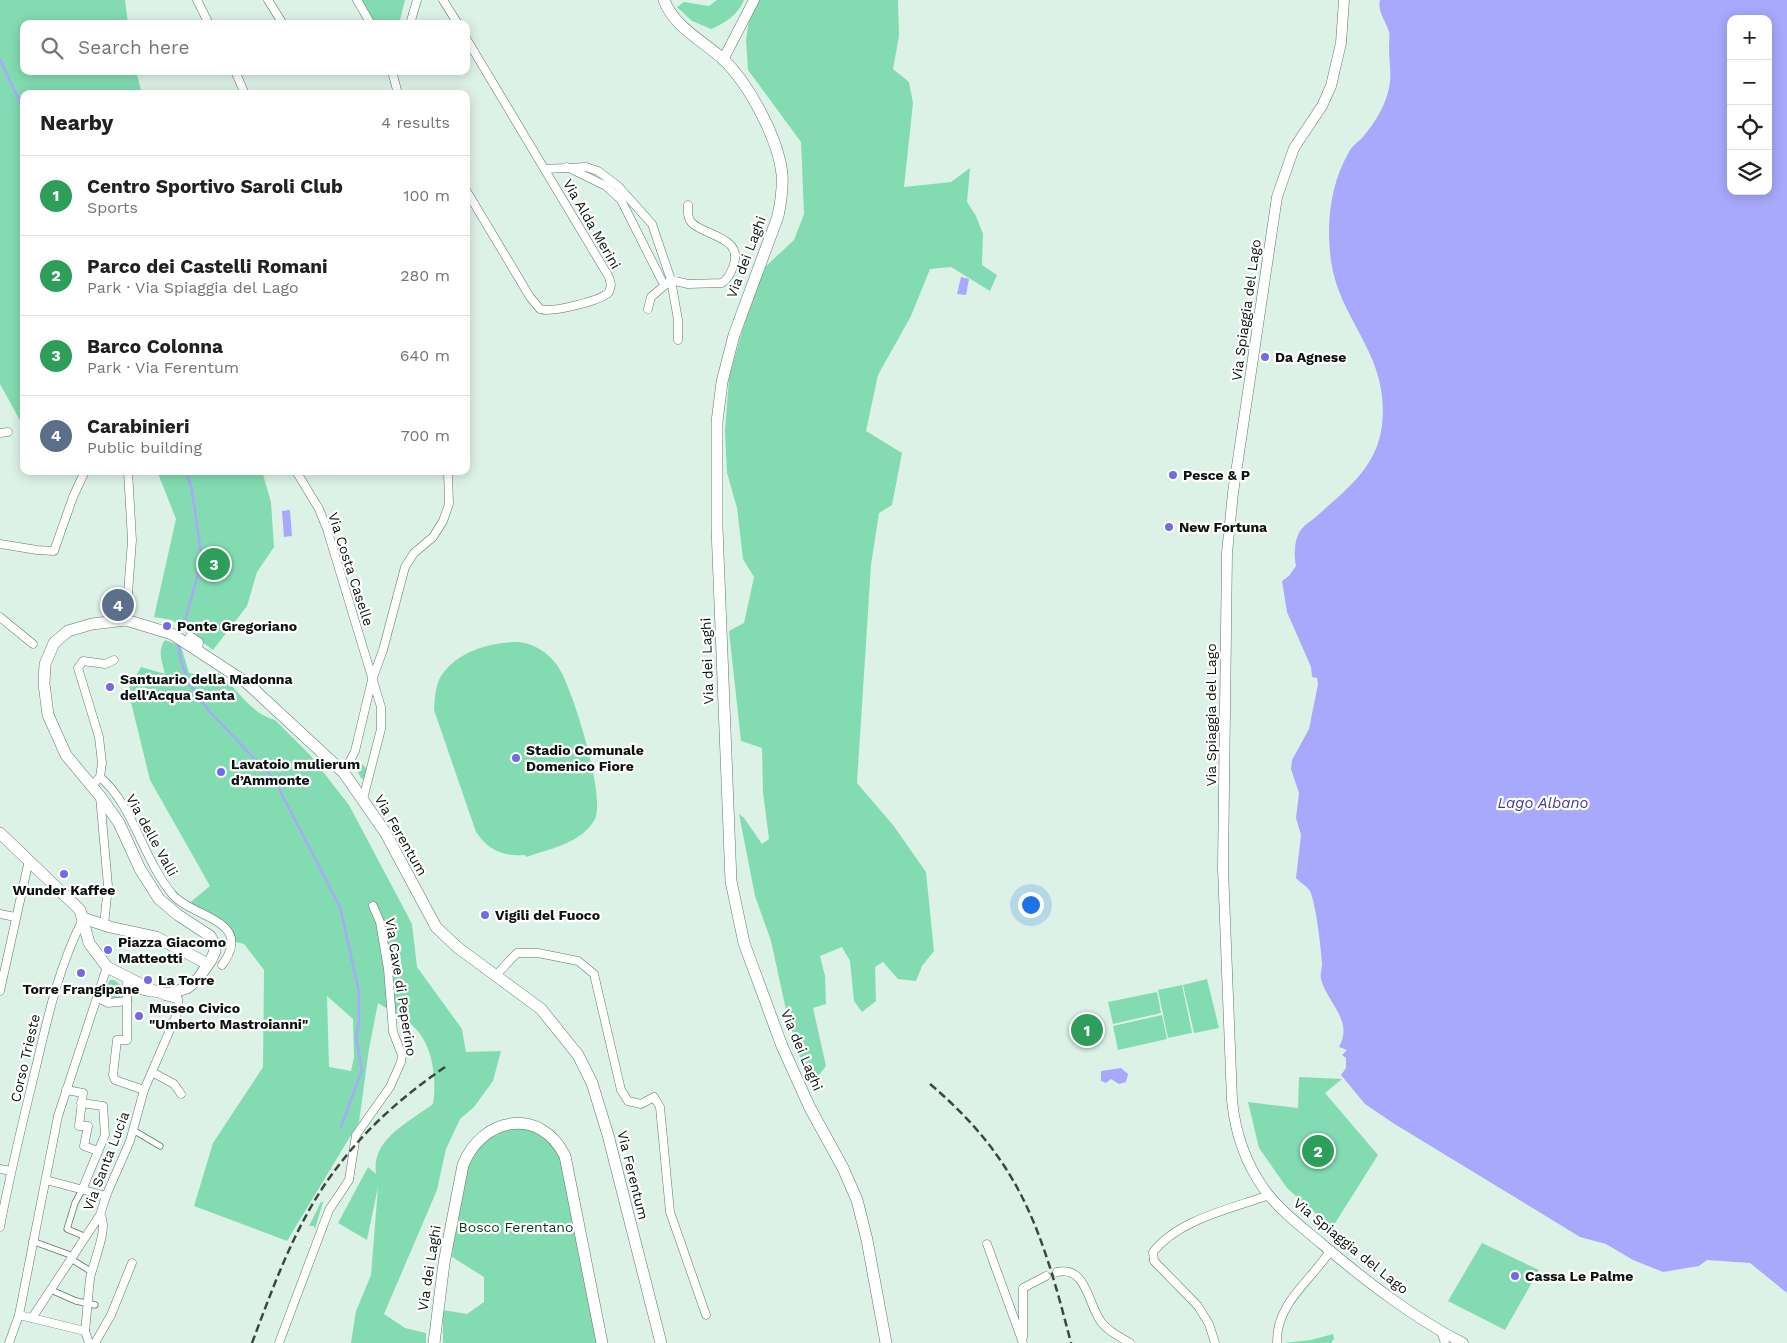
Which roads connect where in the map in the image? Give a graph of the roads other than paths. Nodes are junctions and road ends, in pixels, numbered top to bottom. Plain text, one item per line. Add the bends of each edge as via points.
1 (197, 0) edge
2 (268, 0) edge
3 (357, 0) edge
4 (417, 0) edge
5 (444, 0) edge
6 (664, 0) edge
7 (754, 0) edge
8 (1344, 0) edge
9 (208, 20) edge
10 (280, 20) edge
11 (369, 20) edge
12 (411, 20) edge
13 (456, 20) edge
14 (470, 45) edge
15 (724, 60) junction
16 (237, 75) edge
17 (393, 75) edge
18 (243, 90) edge
19 (397, 90) edge
20 (567, 167) junction
21 (545, 169) junction
22 (470, 197) edge
23 (688, 205) dead end
24 (671, 280) junction
25 (662, 281) dead end
26 (648, 309) dead end
27 (678, 340) dead end
28 (83, 475) edge
29 (128, 475) edge
30 (298, 475) edge
31 (448, 475) edge
32 (0, 544) edge
33 (0, 617) edge
34 (126, 620) junction
35 (190, 636) dead end
36 (33, 644) dead end
37 (198, 650) junction
38 (114, 660) dead end
39 (372, 680) junction
40 (344, 773) junction
41 (100, 777) junction
42 (92, 786) junction
43 (100, 796) junction
44 (363, 799) junction
45 (0, 833) edge
46 (29, 860) junction
47 (373, 906) dead end
48 (0, 914) edge
49 (12, 916) junction
50 (83, 918) junction
51 (104, 925) junction
52 (208, 964) junction
53 (222, 965) dead end
54 (107, 967) junction
55 (496, 975) junction
56 (126, 982) junction
57 (0, 991) edge
58 (98, 998) junction
59 (127, 1002) junction
60 (152, 1072) junction
61 (66, 1090) junction
62 (144, 1090) junction
63 (181, 1094) dead end
64 (81, 1103) junction
65 (132, 1130) junction
66 (160, 1146) dead end
67 (98, 1151) junction
68 (0, 1168) edge
69 (11, 1171) junction
70 (46, 1180) junction
71 (82, 1190) junction
72 (1269, 1195) junction
73 (106, 1196) junction
74 (100, 1215) junction
75 (0, 1227) edge
76 (86, 1237) junction
77 (32, 1241) junction
78 (987, 1244) dead end
79 (1330, 1251) junction
80 (72, 1257) junction
81 (132, 1263) dead end
82 (92, 1272) junction
83 (1057, 1272) dead end
84 (1046, 1276) dead end
85 (51, 1290) junction
86 (92, 1305) junction
87 (19, 1315) junction
88 (706, 1315) dead end
89 (32, 1318) junction
90 (85, 1331) junction
91 (1442, 1332) junction
92 (10, 1343) edge
93 (88, 1343) edge
94 (95, 1343) edge
95 (279, 1343) edge
96 (434, 1343) edge
97 (602, 1343) edge
98 (661, 1343) edge
99 (886, 1343) edge
100 (1023, 1343) edge
101 (1130, 1343) edge
102 (1215, 1343) edge
103 (1277, 1343) edge
104 (1445, 1343) edge
105 (1463, 1343) edge

1 - 9 street
2 - 10 street
3 - 11 street
4 - 12 street
5 - 13 street
6 - 15 main road, Via dei Laghi via 681,24
7 - 15 street
8 - 72 street, Via Spiaggia del Lago via 1341,43 1331,86 1292,154 1277,197 1228,535 1224,868 1231,1091 1235,1124 1242,1146
14 - 21 street, Via Alda Merini
15 - 99 main road, Via dei Laghi via 749,93 766,126 778,157 782,185 776,223 731,344 718,410 717,537 733,892 748,956 791,1067 857,1200
16 - 18 street
17 - 19 street
20 - 21 street
20 - 24 street via 598,171 638,206 654,228
20 - 25 street via 606,186 621,200
21 - 22 street, Via Alda Merini via 610,280 611,289 605,296 549,310 540,309
23 - 24 street via 691,222 727,243 733,253 734,264 726,280 719,284 684,284
24 - 26 street via 652,296
24 - 27 street
28 - 32 street via 54,550
29 - 34 street via 132,540
30 - 39 street, Via Costa Caselle via 328,530
31 - 39 street via 449,504 443,521 405,567
33 - 36 street
34 - 37 main road, Via Ferentum via 166,631
34 - 42 main road, Via Ferentum via 68,631 54,642 45,664 44,690 52,726 71,763
35 - 37 street via 199,642
37 - 40 main road, Via Ferentum via 263,697
38 - 41 street via 106,664 83,661 78,668 100,736
39 - 40 street via 355,751
39 - 44 street, Via Costa Caselle via 381,707 382,725
40 - 44 main road, Via Ferentum
41 - 42 street
41 - 53 street, Via delle Valli via 120,800 156,872 174,896 190,908 221,922 228,930 231,946
42 - 43 main road, Via Ferentum
43 - 51 street via 108,886
43 - 52 main road, Via Ferentum via 119,824 152,890 178,916 212,938 215,951
44 - 55 main road, Via Ferentum via 385,832 436,927
45 - 46 main road
46 - 49 street
46 - 50 main road via 80,910
47 - 95 street, Via Cave di Peperino via 380,922 393,1032 402,1055 401,1062 390,1088 356,1136 349,1180 330,1210
48 - 49 street
49 - 57 street
50 - 51 main road
50 - 54 main road via 89,943
50 - 69 street, Corso Trieste via 66,954 52,997
51 - 52 main road via 156,936
52 - 56 main road via 193,984 175,993 154,991
54 - 56 main road
54 - 58 street
55 - 88 street via 517,953 578,961 594,974 620,1090 628,1101 641,1104 654,1097 660,1107 670,1212
55 - 98 main road, Via Ferentum via 547,1015 574,1049 590,1077 613,1151
56 - 59 street
56 - 60 street, Via Santa Lucia via 180,1002
58 - 59 street via 108,1003
58 - 61 street
59 - 62 street via 127,1040 117,1040 114,1077
60 - 62 street, Via Santa Lucia
60 - 63 street via 174,1084
61 - 64 street via 83,1094
61 - 70 street
62 - 65 street, Via Santa Lucia
64 - 67 street via 79,1126 88,1126 84,1146
64 - 67 street via 102,1106 105,1135
65 - 66 street
65 - 73 street, Via Santa Lucia
67 - 71 street
68 - 69 street
69 - 75 street, Corso Trieste
70 - 71 street
70 - 77 street
71 - 73 street
71 - 76 street via 67,1229
72 - 79 street, Via Spiaggia del Lago
72 - 102 street via 1189,1224 1153,1252 1154,1261 1200,1309
73 - 74 street, Via Santa Lucia
74 - 76 street, Via Santa Lucia
74 - 82 street via 103,1220 101,1240
76 - 80 street, Via Santa Lucia
77 - 80 street
77 - 87 street
78 - 100 street
79 - 91 street, Via Spiaggia del Lago via 1374,1286
79 - 103 street via 1284,1308
80 - 82 street
80 - 85 street, Via Santa Lucia
81 - 94 street via 111,1315
82 - 86 street
83 - 101 street via 1068,1271 1077,1275 1101,1322
84 - 100 street via 1024,1288
85 - 86 street
85 - 89 street, Via Santa Lucia
86 - 90 street
87 - 89 street
87 - 92 street
89 - 90 street
90 - 93 street
91 - 104 street
91 - 105 street, Via Spiaggia del Lago
96 - 97 main road, Via dei Laghi via 444,1264 463,1165 482,1136 514,1123 528,1124 549,1135 558,1143 564,1156

